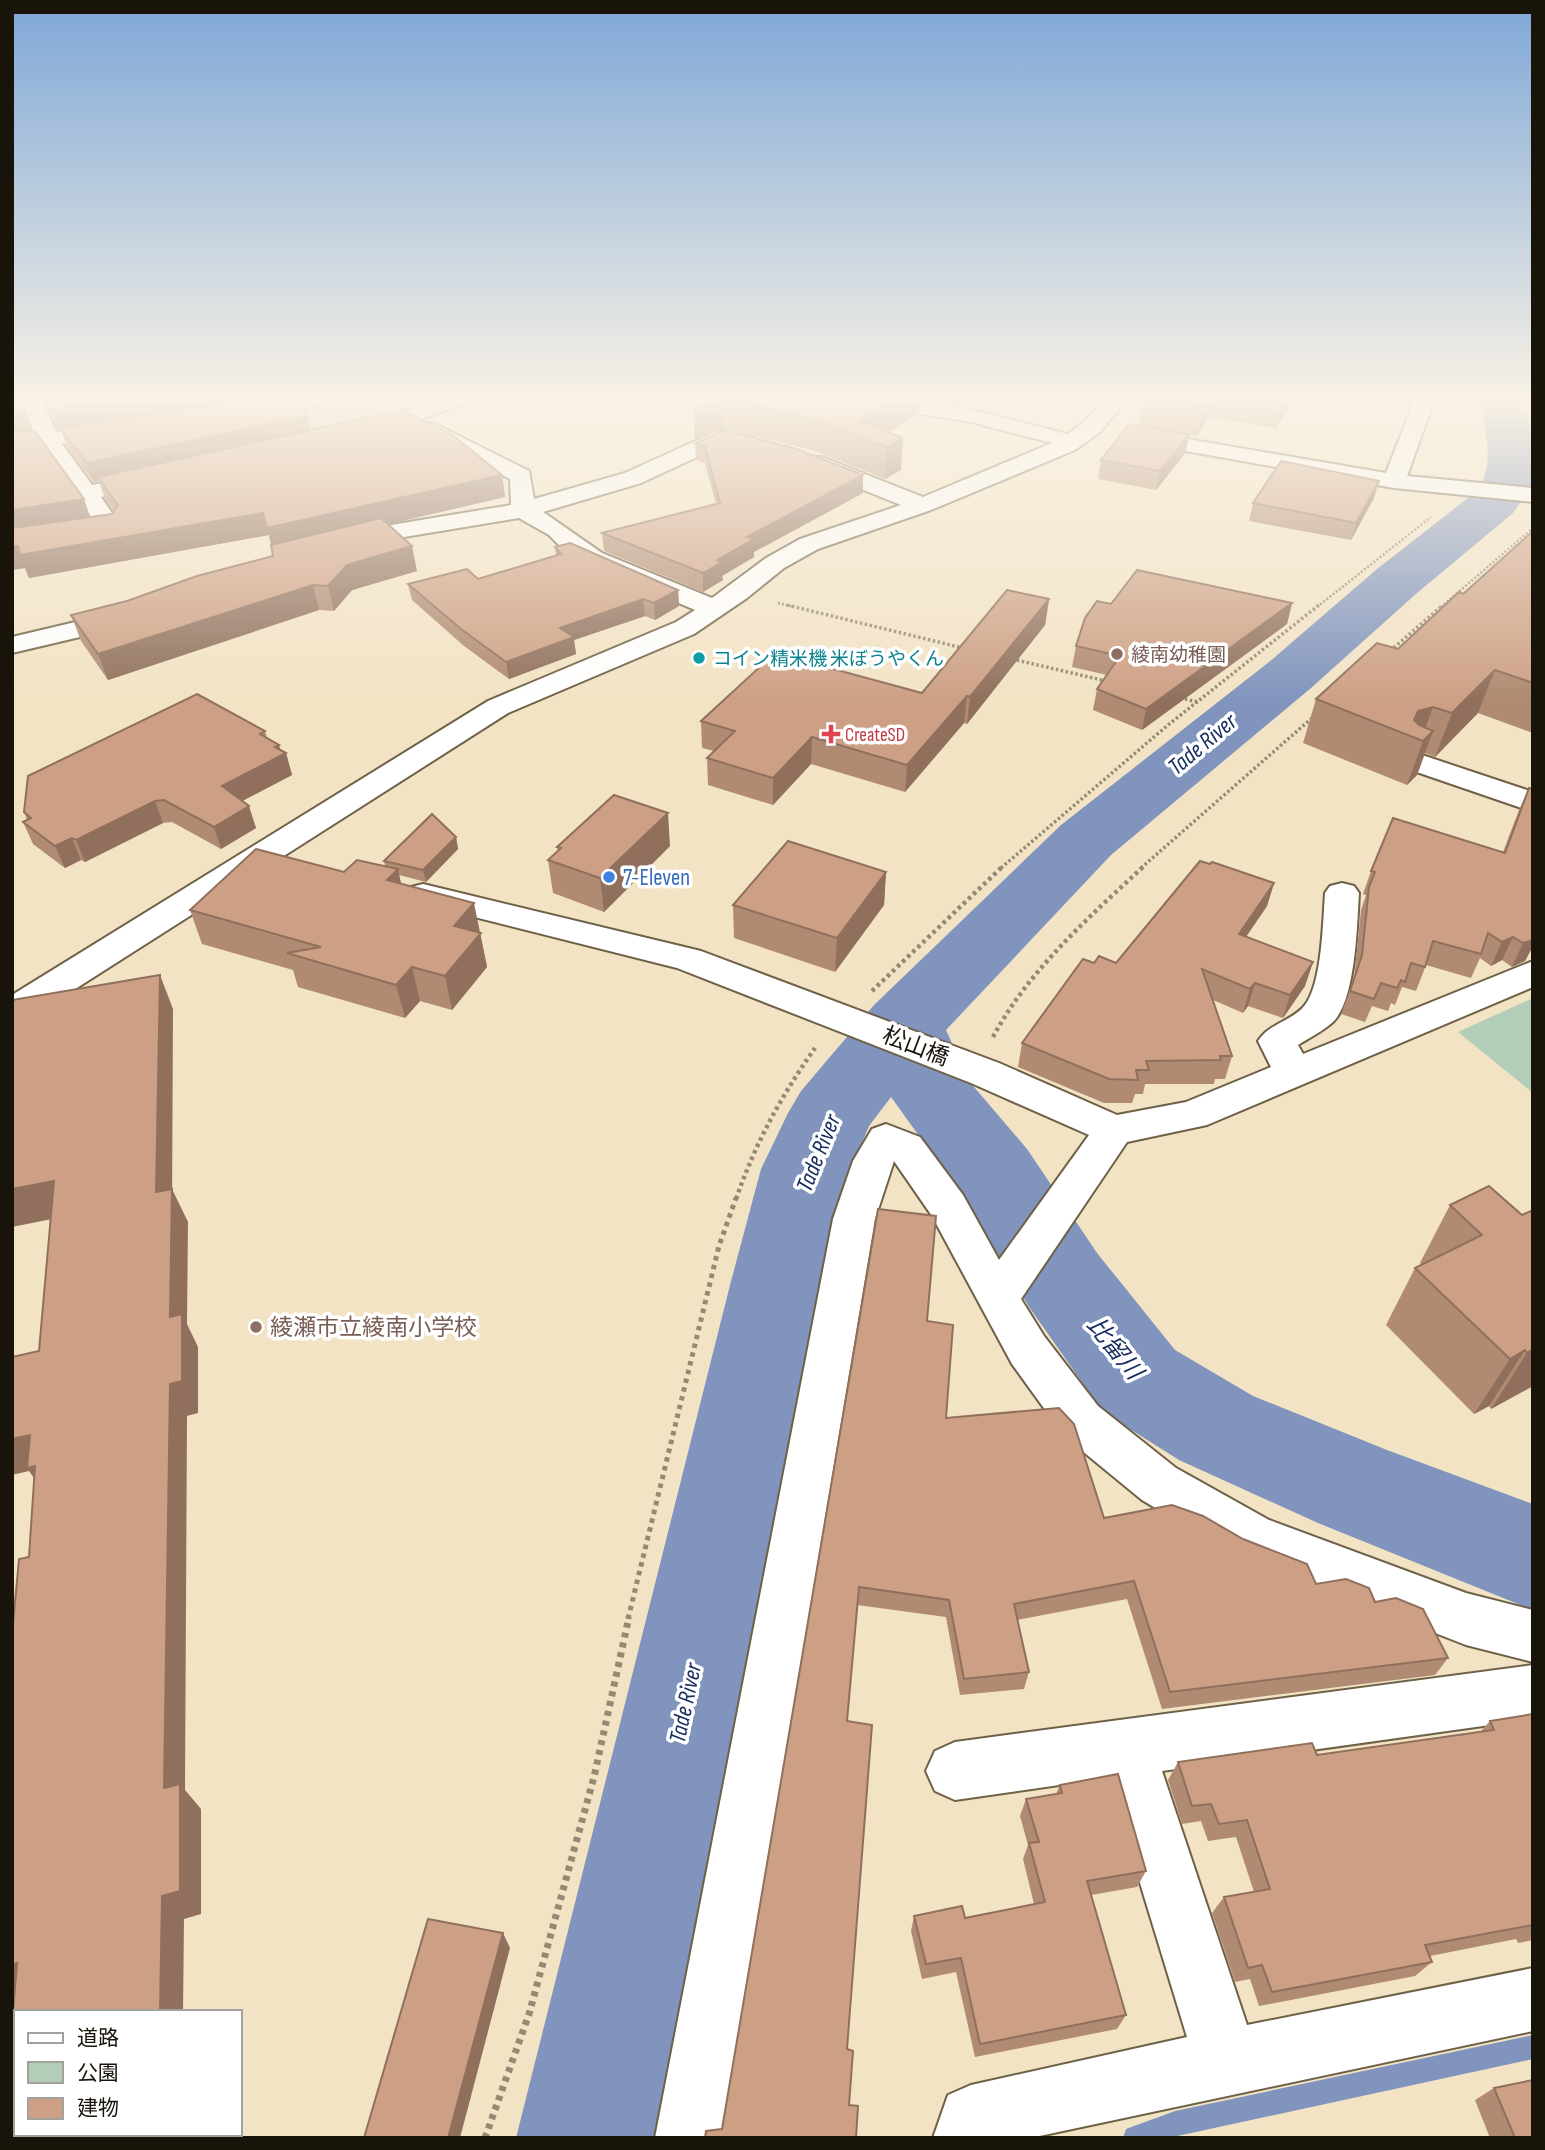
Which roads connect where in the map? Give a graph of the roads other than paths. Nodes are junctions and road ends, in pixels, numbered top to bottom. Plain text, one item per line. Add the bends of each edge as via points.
1 (91, 500) edge
2 (522, 500) edge
3 (556, 500) edge
4 (911, 500) edge
5 (934, 500) edge
6 (923, 505) junction
7 (523, 510) junction
8 (86, 532) edge
9 (317, 550) edge
10 (726, 601) junction
11 (150, 610) edge
12 (12, 645) edge
13 (1416, 762) edge
14 (1533, 803) edge
15 (264, 855) junction
16 (302, 865) edge
17 (397, 888) edge
18 (1342, 893) dead end
19 (1533, 973) edge
20 (12, 1012) edge
21 (1294, 1075) junction
22 (1115, 1130) junction
23 (1002, 1293) junction
24 (1533, 1636) edge
25 (1533, 1692) edge
26 (1127, 1750) junction
27 (955, 1771) dead end
28 (1533, 1999) edge
29 (1227, 2061) junction
30 (688, 2138) edge
31 (967, 2138) edge

1 - 8 street via 111,528
2 - 7 street
3 - 7 street
4 - 6 street
5 - 6 street
6 - 10 street via 810,544 775,563
7 - 9 street via 423,517
7 - 10 street via 593,558
10 - 15 street via 668,636 498,707
11 - 12 street
13 - 14 street
15 - 16 street
15 - 20 street
17 - 22 street, 松山橋 via 688,959 990,1075
18 - 21 street via 1338,961 1321,1012 1277,1041
19 - 21 street
21 - 22 street via 1193,1115
22 - 23 street
23 - 24 street via 1034,1359 1081,1421 1159,1484 1253,1538 1466,1619
23 - 30 street via 906,1147 886,1139 873,1161 854,1219
25 - 26 street
26 - 27 street
26 - 29 street
28 - 29 street
29 - 31 street via 971,2118

